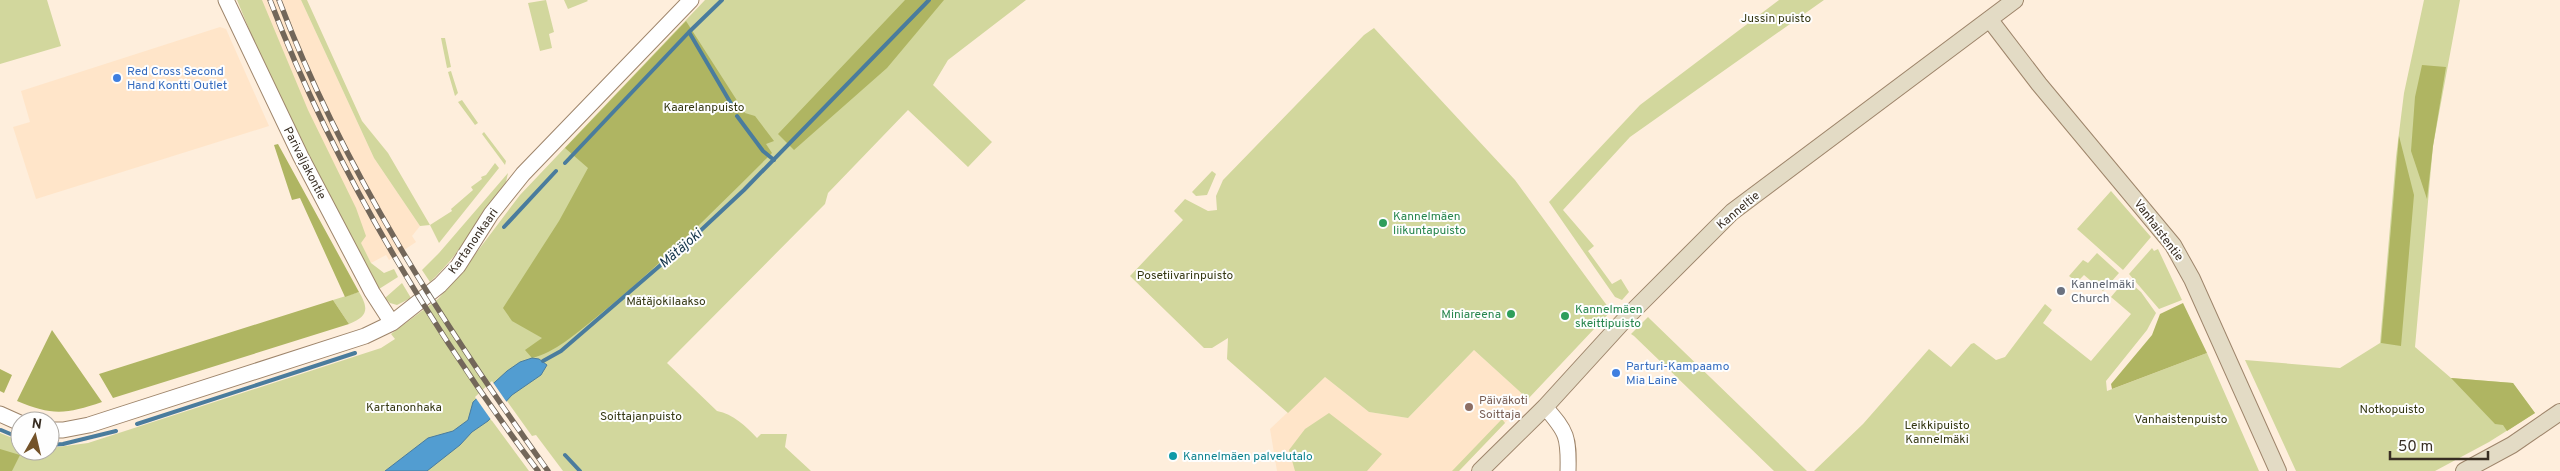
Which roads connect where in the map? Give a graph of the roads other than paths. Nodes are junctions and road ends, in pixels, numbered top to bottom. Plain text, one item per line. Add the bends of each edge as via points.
1 (226, 0) edge
2 (691, 0) edge
3 (2015, 0) edge
4 (1990, 20) junction
5 (392, 323) junction
6 (1545, 407) junction
7 (2560, 412) edge
8 (60, 430) edge
9 (1480, 471) edge
10 (1568, 471) edge
11 (2278, 471) edge
12 (2464, 471) edge

1 - 5 street, Parivaljakontie via 301,157 372,292
2 - 5 street, Kartanonkaari via 522,174 458,266
3 - 4 main road, Kanneltie
4 - 6 main road, Kanneltie via 1732,212 1628,316
4 - 11 main road, Vanhaistentie via 2173,245 2192,279
5 - 8 street, Kartanonkaari via 365,336 89,425
6 - 9 main road, Kanneltie
6 - 10 street via 1566,434
7 - 12 main road via 2512,445

